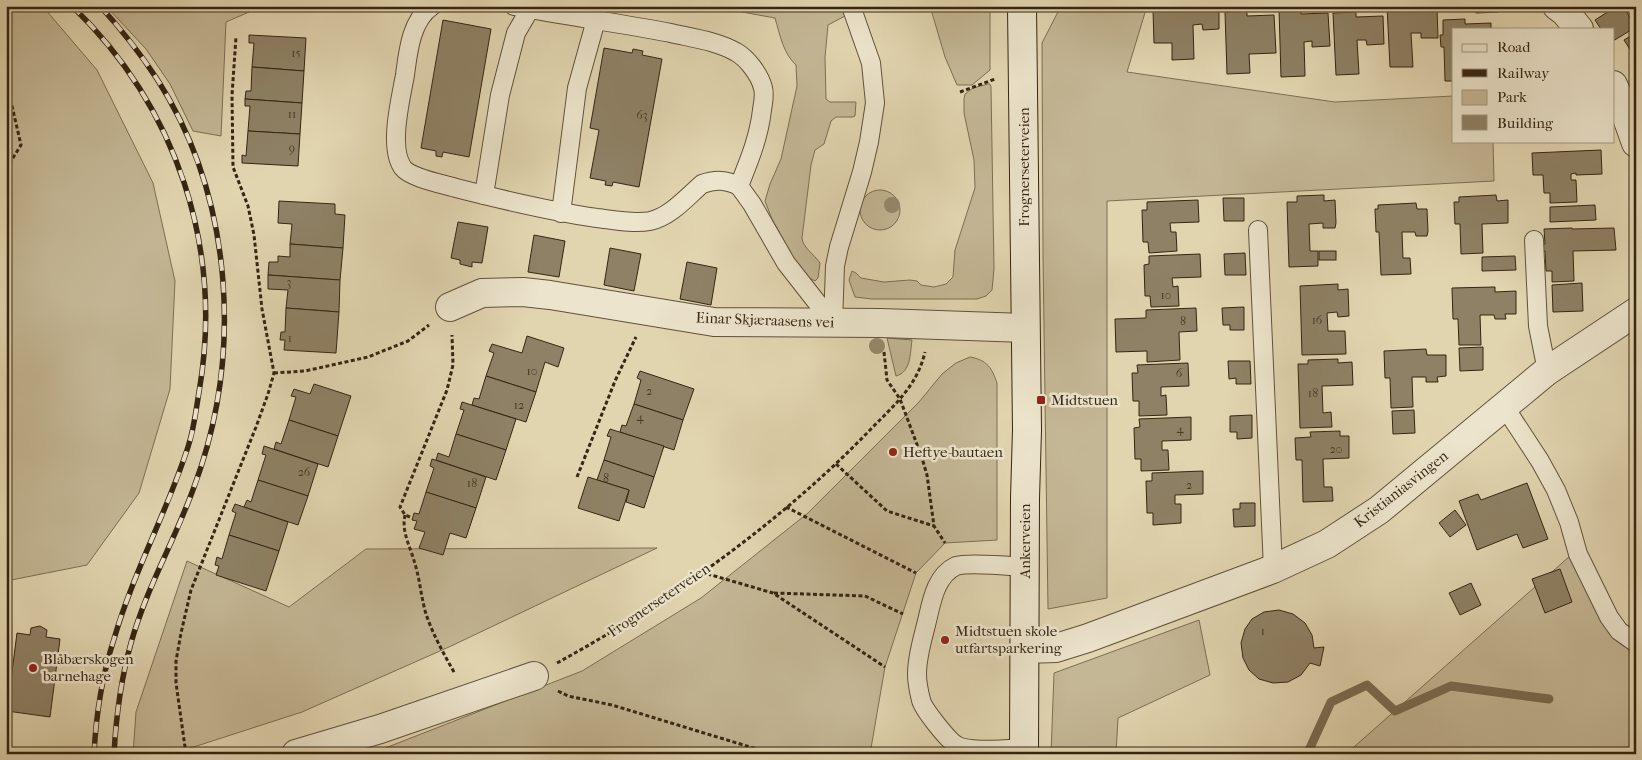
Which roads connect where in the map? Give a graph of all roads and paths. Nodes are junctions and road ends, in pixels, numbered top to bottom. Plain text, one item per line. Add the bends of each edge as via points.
1 (432, 6) edge
2 (851, 6) edge
3 (1022, 6) edge
4 (1558, 6) edge
5 (522, 8) edge
6 (596, 20) junction
7 (1578, 28) edge
8 (236, 37) dead end
9 (997, 79) dead end
10 (6, 87) edge
11 (1614, 87) edge
12 (960, 92) dead end
13 (1636, 143) edge
14 (6, 169) edge
15 (739, 186) junction
16 (484, 195) junction
17 (561, 213) junction
18 (1258, 230) dead end
19 (1534, 240) dead end
20 (450, 307) junction
21 (647, 311) junction
22 (1636, 312) edge
23 (833, 323) junction
24 (881, 323) junction
25 (930, 324) junction
26 (1024, 328) junction
27 (1547, 371) junction
28 (274, 373) junction
29 (900, 399) junction
30 (1504, 406) junction
31 (836, 464) junction
32 (577, 477) dead end
33 (786, 507) junction
34 (405, 515) junction
35 (410, 517) dead end
36 (934, 526) junction
37 (945, 543) dead end
38 (1025, 566) junction
39 (1273, 569) junction
40 (701, 572) junction
41 (916, 573) dead end
42 (774, 593) junction
43 (903, 614) dead end
44 (1636, 644) edge
45 (1024, 649) junction
46 (885, 667) dead end
47 (534, 676) junction
48 (466, 699) junction
49 (1024, 751) edge
50 (186, 754) edge
51 (296, 754) edge
52 (773, 754) edge

1 - 16 lane via 420,18 410,44 396,138 397,154 403,168 410,173
2 - 23 lane via 871,63 875,103 862,172 835,266
3 - 26 street, Frognerseterveien
4 - 7 street
5 - 6 lane
5 - 16 lane via 500,95
6 - 15 lane via 700,39 742,56 762,82 764,90 760,129
6 - 17 lane via 578,88
8 - 28 path via 232,96 233,167 248,206 254,235 262,309
9 - 12 path
10 - 14 path via 21,145
11 - 13 street
15 - 17 lane via 720,180 702,184 666,214 649,221
15 - 23 lane via 786,263
16 - 17 lane
18 - 39 lane
19 - 27 lane via 1538,326
20 - 21 street, Einar Skjæraasens vei via 482,293 522,292
20 - 28 path via 408,341 368,357 306,371
20 - 34 path via 453,365 447,390 400,507
21 - 23 street, Einar Skjæraasens vei via 714,322
21 - 32 path
22 - 27 street, Kristianiasvingen
23 - 24 street, Einar Skjæraasens vei
24 - 25 street, Einar Skjæraasens vei
24 - 29 path via 887,380
25 - 26 street, Einar Skjæraasens vei
25 - 29 path, Frognerseterveien via 922,368
26 - 38 street, Ankerveien via 1027,430
27 - 30 street, Kristianiasvingen
28 - 50 path via 192,590 181,633 176,683
29 - 31 path, Frognerseterveien
29 - 36 path via 927,475
30 - 39 street, Kristianiasvingen via 1371,516 1327,544
30 - 44 lane via 1556,490 1578,554 1609,617 1619,631
31 - 33 path, Frognerseterveien
31 - 36 path via 887,511
33 - 40 path, Frognerseterveien
33 - 41 path
34 - 35 path
34 - 48 path via 405,533 431,629
36 - 37 path
38 - 45 street, Ankerveien
38 - 49 lane via 956,566 947,574 931,598 917,675 922,702 955,745 968,749
39 - 45 street, Kristianiasvingen via 1088,638 1056,648
40 - 42 path
40 - 47 path, Frognerseterveien via 594,643
42 - 43 path via 865,596
42 - 46 path
45 - 49 street, Ankerveien
47 - 48 street
47 - 52 path via 568,696 612,705
48 - 51 street

